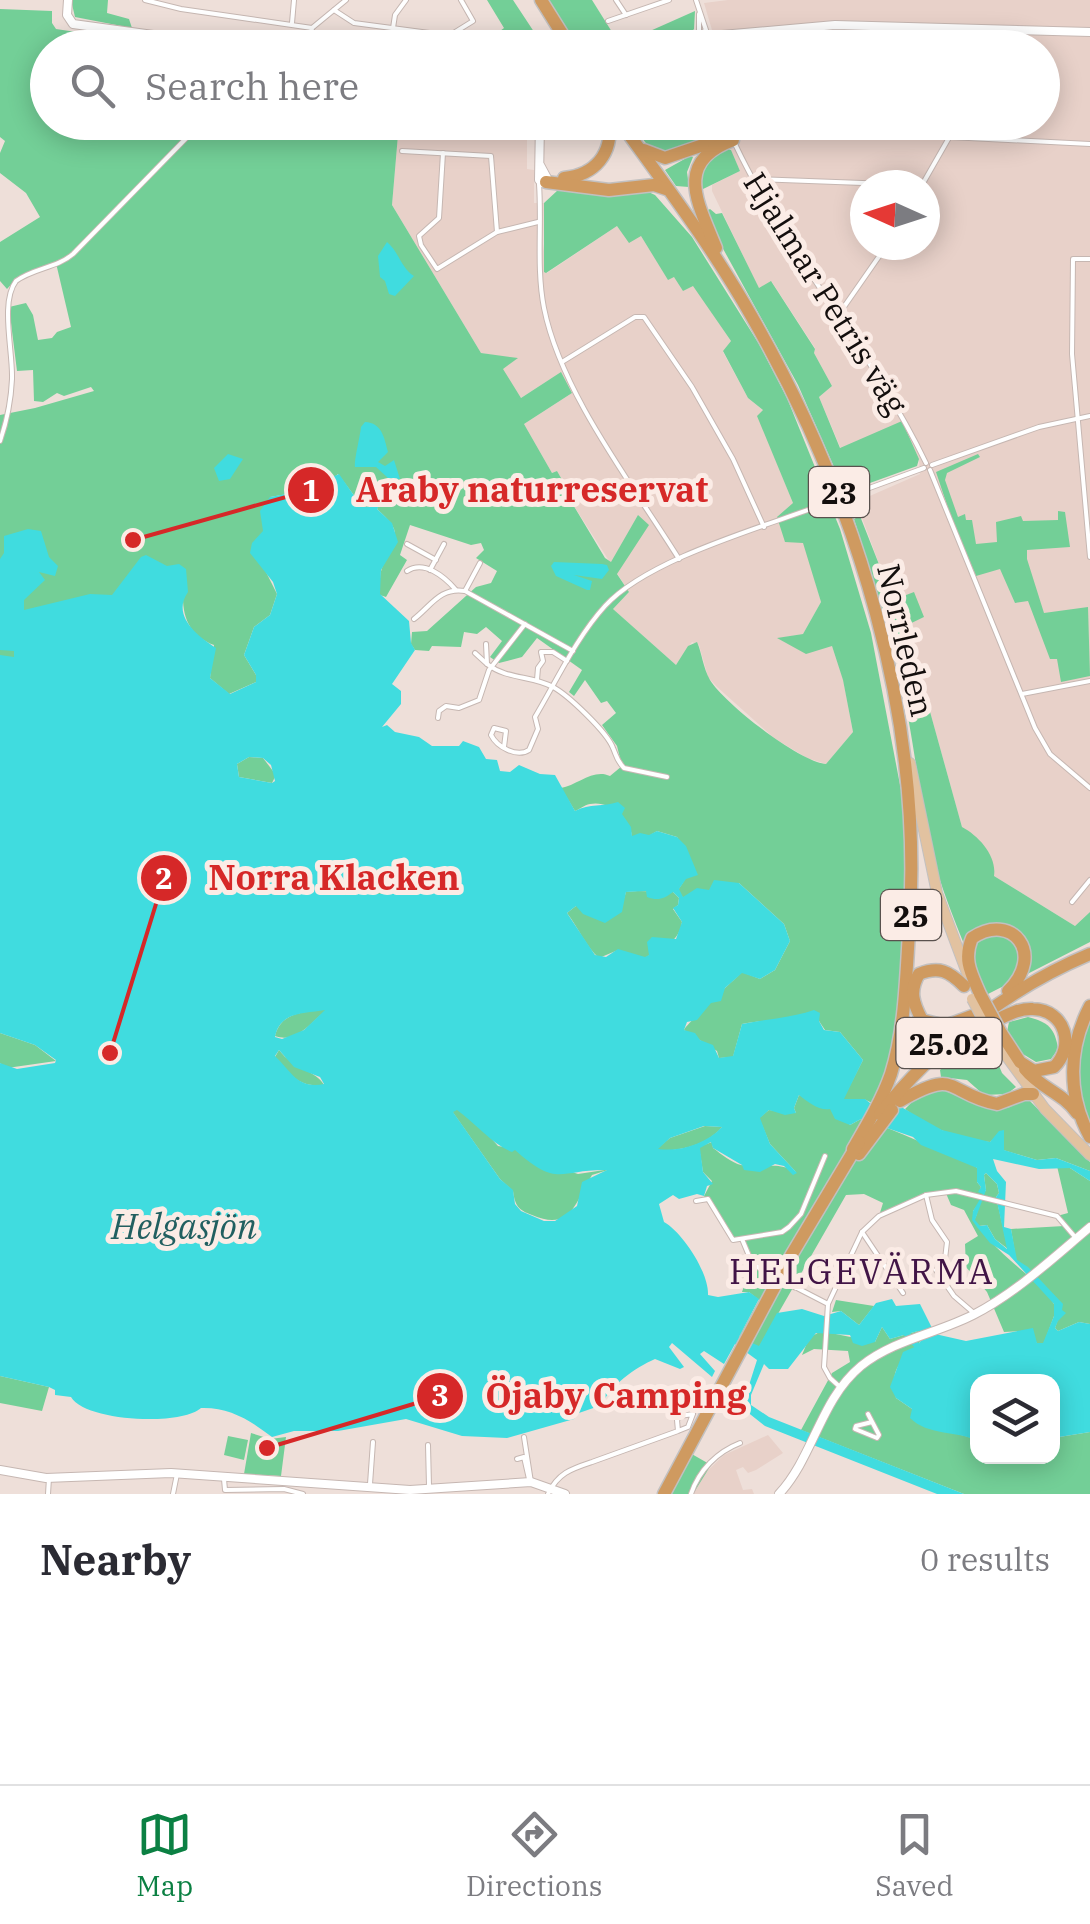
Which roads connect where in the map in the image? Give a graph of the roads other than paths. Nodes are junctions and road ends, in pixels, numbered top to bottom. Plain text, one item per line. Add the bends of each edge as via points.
1 (68, 0) edge
2 (145, 0) edge
3 (294, 0) edge
4 (346, 0) edge
5 (406, 0) edge
6 (461, 0) edge
7 (539, 0) edge
8 (616, 0) edge
9 (668, 0) edge
10 (696, 0) edge
11 (334, 10) junction
12 (699, 10) junction
13 (626, 15) junction
14 (608, 21) dead end
15 (292, 23) junction
16 (312, 28) joint
17 (393, 28) junction
18 (1010, 29) joint
19 (120, 30) edge
20 (408, 30) edge
21 (460, 30) edge
22 (558, 30) edge
23 (701, 30) edge
24 (701, 30) edge
25 (788, 30) edge
26 (1037, 30) edge
27 (1060, 31) edge
28 (1090, 32) edge
29 (185, 140) edge
30 (541, 140) edge
31 (607, 140) edge
32 (634, 140) edge
33 (636, 140) edge
34 (711, 140) edge
35 (721, 140) edge
36 (734, 140) edge
37 (947, 140) edge
38 (1009, 140) edge
39 (1090, 144) edge
40 (644, 150) junction
41 (402, 151) dead end
42 (444, 154) junction
43 (928, 170) edge
44 (543, 177) junction
45 (752, 179) junction
46 (850, 183) edge
47 (671, 193) junction
48 (540, 222) junction
49 (497, 232) junction
50 (719, 255) junction
51 (1090, 259) edge
52 (877, 260) edge
53 (839, 314) junction
54 (562, 362) junction
55 (1090, 416) edge
56 (1076, 418) junction
57 (0, 441) edge
58 (928, 466) junction
59 (764, 527) junction
60 (407, 544) dead end
61 (444, 544) dead end
62 (1090, 556) edge
63 (679, 558) junction
64 (436, 560) junction
65 (480, 563) dead end
66 (430, 570) junction
67 (407, 571) dead end
68 (456, 590) junction
69 (465, 591) junction
70 (414, 619) dead end
71 (525, 624) junction
72 (486, 644) dead end
73 (573, 651) junction
74 (476, 654) dead end
75 (567, 661) junction
76 (489, 666) junction
77 (894, 675) joint
78 (537, 680) junction
79 (1090, 681) edge
80 (553, 686) junction
81 (1022, 694) junction
82 (438, 718) dead end
83 (504, 748) dead end
84 (667, 776) dead end
85 (1090, 788) edge
86 (912, 802) junction
87 (1090, 880) edge
88 (1072, 902) dead end
89 (1090, 946) edge
90 (1086, 958) edge
91 (1008, 991) junction
92 (975, 992) junction
93 (1090, 1006) edge
94 (945, 1026) junction
95 (981, 1026) junction
96 (998, 1035) junction
97 (895, 1058) junction
98 (1016, 1058) junction
99 (1033, 1094) junction
100 (891, 1102) junction
101 (1081, 1119) junction
102 (869, 1129) junction
103 (1090, 1137) edge
104 (1090, 1151) edge
105 (825, 1156) dead end
106 (926, 1196) junction
107 (696, 1201) dead end
108 (1090, 1227) edge
109 (862, 1232) junction
110 (742, 1239) junction
111 (1076, 1239) junction
112 (902, 1293) dead end
113 (828, 1304) junction
114 (975, 1314) junction
115 (747, 1345) junction
116 (840, 1387) junction
117 (868, 1414) dead end
118 (872, 1422) dead end
119 (678, 1431) dead end
120 (524, 1437) dead end
121 (373, 1442) dead end
122 (740, 1443) dead end
123 (428, 1445) dead end
124 (517, 1459) dead end
125 (0, 1470) edge
126 (178, 1473) junction
127 (224, 1477) junction
128 (49, 1478) junction
129 (530, 1482) junction
130 (370, 1488) junction
131 (429, 1490) junction
132 (550, 1491) edge
133 (299, 1493) edge
134 (48, 1494) edge
135 (173, 1494) edge
136 (566, 1494) edge
137 (664, 1494) edge
138 (673, 1494) edge
139 (691, 1494) edge
140 (779, 1494) edge

1 - 19 street via 68,20
2 - 15 street
3 - 15 street
4 - 11 street
5 - 17 street
6 - 21 street via 473,19
7 - 22 highway
8 - 13 street
9 - 13 street
10 - 12 street
11 - 16 street
11 - 17 street via 348,22
12 - 23 street
12 - 24 street
13 - 14 street
15 - 16 street
17 - 20 street
18 - 25 street
18 - 26 street
27 - 28 street
29 - 57 street via 74,254 21,278 7,292 12,380
30 - 44 street
31 - 44 highway via 596,166 576,177
32 - 47 highway, Norrleden / 23
33 - 40 highway, Norrleden / 23
34 - 40 highway via 670,157
35 - 50 highway via 695,172
36 - 45 street, Hjalmar Petris väg
37 - 43 street
38 - 39 street
40 - 50 highway, Norrleden / 23
41 - 42 street
42 - 49 street via 491,156
42 - 49 street via 440,218 419,236 437,270
44 - 47 highway via 617,190 658,185
44 - 48 street
45 - 46 street
45 - 53 street, Hjalmar Petris väg
47 - 86 highway, Norrleden / 23 via 767,344 827,471 882,642
48 - 49 street
48 - 54 street via 544,306
50 - 77 highway, Norrleden / 23 via 786,372 830,470
51 - 56 street via 1073,260
52 - 53 street
53 - 58 street, Hjalmar Petris väg via 900,408
54 - 59 street via 644,317 725,444
54 - 63 street
55 - 56 street
56 - 58 street
56 - 62 street
58 - 59 street, bridge
58 - 81 street, Hjalmar Petris väg
59 - 63 street
60 - 64 street
61 - 64 street
63 - 73 street via 618,593
64 - 66 street
65 - 69 street
66 - 67 street
66 - 68 street
68 - 69 street
68 - 70 street
69 - 71 street
71 - 73 street
71 - 76 street
72 - 76 street
73 - 75 street
74 - 76 street
75 - 78 street via 541,652
75 - 80 street
76 - 78 street
76 - 82 street via 479,700 446,706
77 - 92 main road, Norrleden / 23 via 937,894
78 - 80 street
79 - 81 street
80 - 83 street via 535,717 538,729 528,750
80 - 84 street via 600,728 624,768
81 - 85 street, Hjalmar Petris väg via 1050,754
86 - 92 main road, Norrleden / 23 via 934,905
86 - 97 highway, 25 via 912,884
87 - 88 street
89 - 91 highway
90 - 95 highway, 25.02
90 - 100 highway, 25.02 via 1018,992 959,1034
91 - 92 highway via 1020,980 1026,958 1010,932 993,928 972,938 966,952
91 - 94 highway via 964,1022
92 - 94 highway via 951,972 934,968 918,974 912,986 922,1020
92 - 96 highway, bridge
93 - 101 highway via 1073,1063
94 - 97 highway
95 - 98 highway, 25 via 1025,1009 1042,1010 1061,1024 1067,1040 1061,1060 1044,1072
95 - 100 highway, 25
96 - 98 highway
96 - 99 main road
97 - 100 highway, 25
98 - 101 highway
98 - 104 main road
99 - 100 highway via 997,1104 941,1084
99 - 104 main road
100 - 102 highway, 25
101 - 103 highway
102 - 115 highway, 25
102 - 115 highway, 25
105 - 110 street via 789,1227
106 - 109 street via 879,1216
106 - 111 street via 946,1190 1056,1216
106 - 114 street via 948,1242 936,1270
107 - 110 street via 708,1200 733,1240
108 - 111 street
109 - 112 street
109 - 113 street
110 - 113 street, bridge via 752,1263
111 - 114 street
113 - 116 street via 825,1371
114 - 116 street via 866,1362
115 - 137 highway, 25
115 - 138 highway, 25
116 - 140 street
117 - 118 street
119 - 132 street via 567,1470
120 - 129 street
121 - 130 street
122 - 139 street via 706,1466
123 - 131 street
124 - 129 street via 524,1458
125 - 128 street
126 - 127 street
126 - 128 street
126 - 135 street
127 - 130 street
127 - 133 street via 225,1490
128 - 134 street
129 - 131 street
129 - 132 street
130 - 131 street
132 - 136 street

